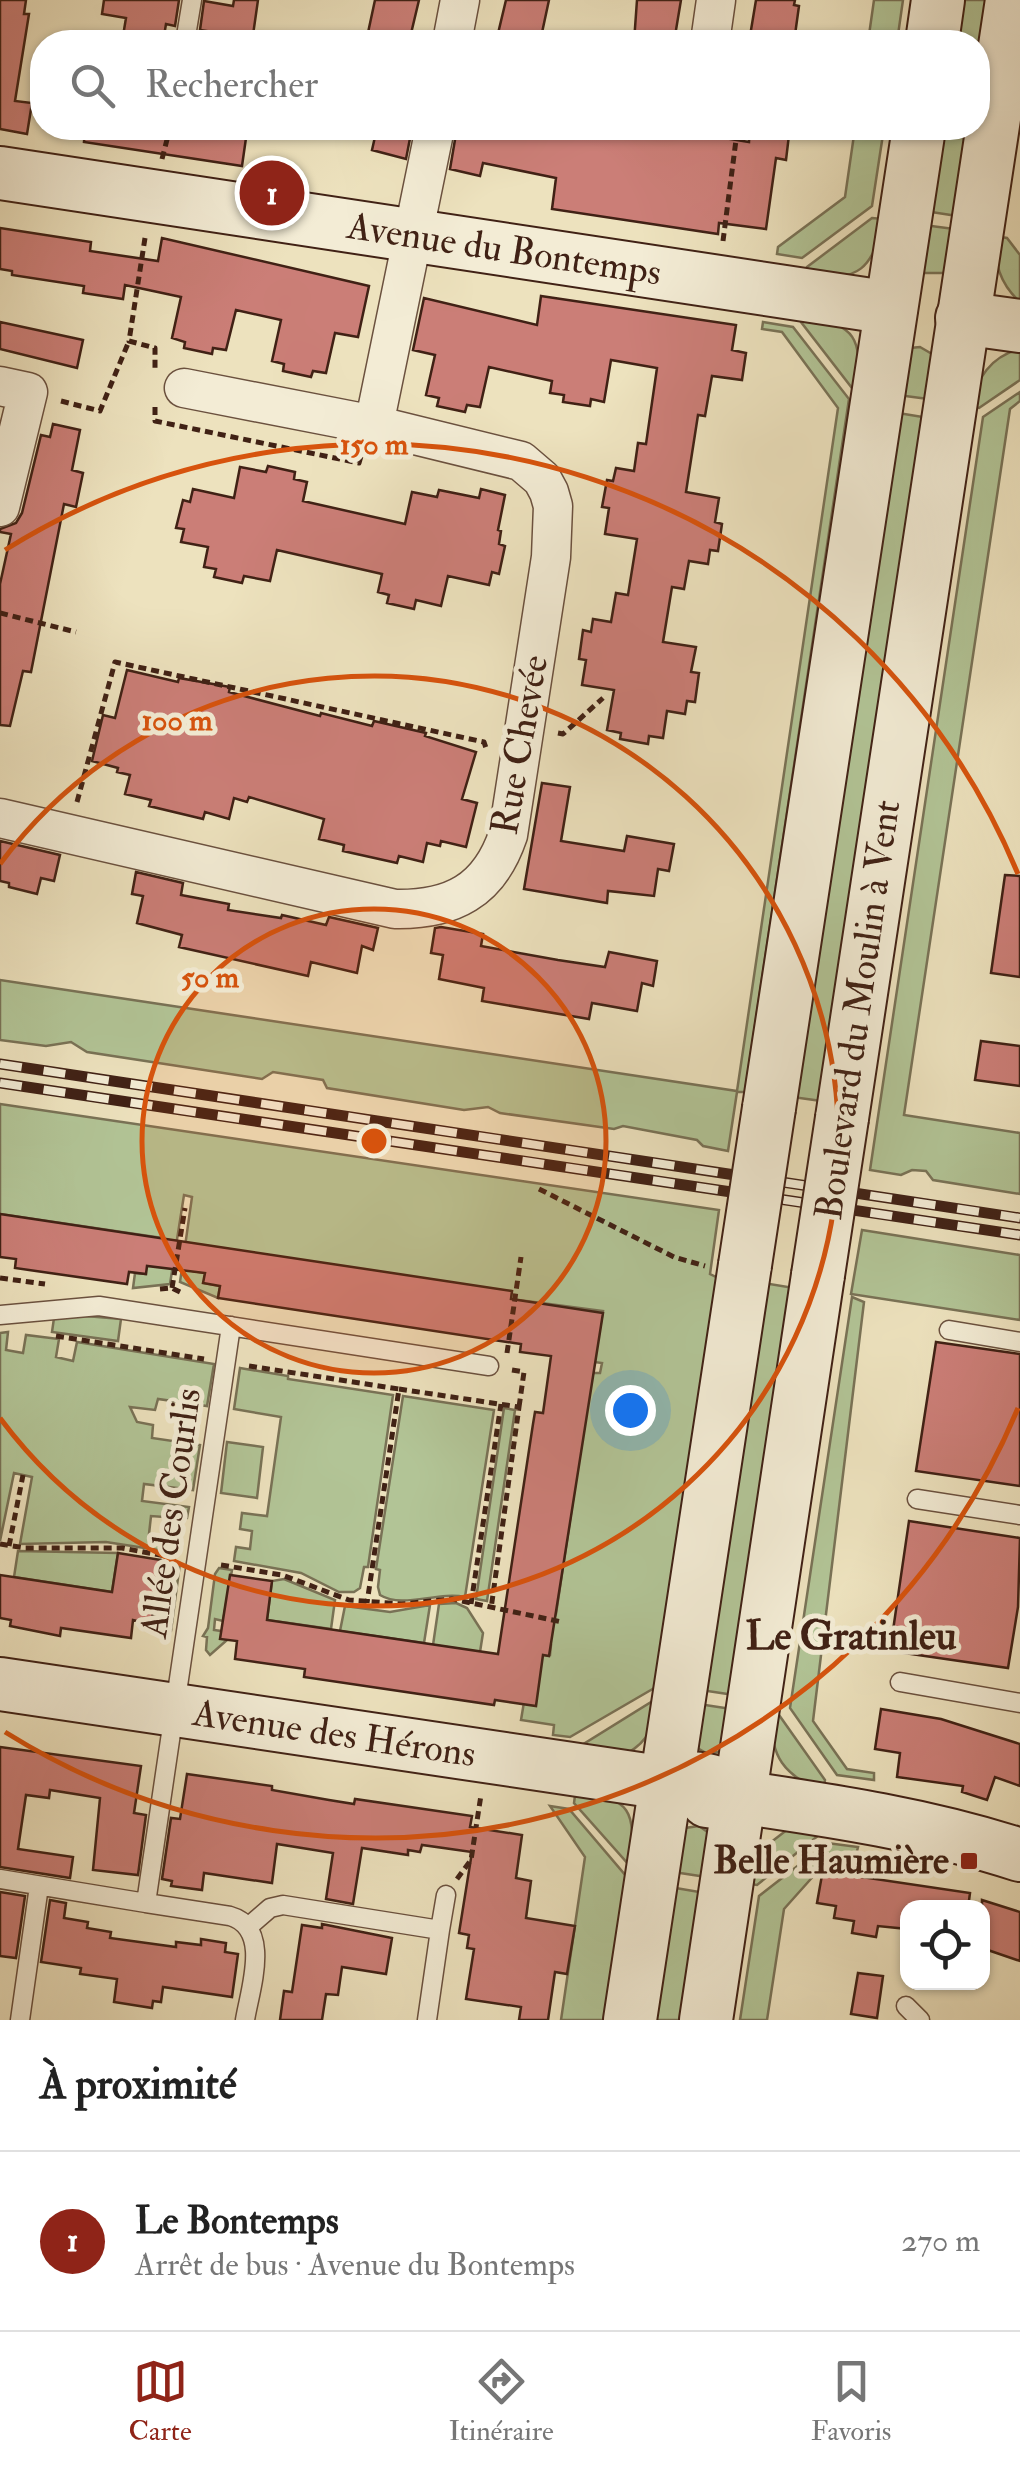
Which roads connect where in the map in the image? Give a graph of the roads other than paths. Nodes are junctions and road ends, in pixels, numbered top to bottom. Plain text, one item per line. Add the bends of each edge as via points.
1 (192, 0) edge
2 (460, 0) edge
3 (716, 0) edge
4 (938, 0) edge
5 (1012, 0) edge
6 (187, 30) edge
7 (454, 30) edge
8 (712, 30) edge
9 (934, 30) edge
10 (432, 140) edge
11 (917, 140) edge
12 (990, 140) edge
13 (990, 140) edge
14 (0, 173) edge
15 (411, 235) junction
16 (890, 308) junction
17 (962, 318) junction
18 (1020, 326) edge
19 (184, 388) dead end
20 (14, 389) edge
21 (374, 425) junction
22 (0, 507) edge
23 (0, 818) edge
24 (0, 1314) edge
25 (230, 1326) junction
26 (948, 1330) dead end
27 (1020, 1342) edge
28 (489, 1366) road end
29 (917, 1499) dead end
30 (1020, 1515) edge
31 (900, 1682) dead end
32 (0, 1684) edge
33 (1020, 1702) edge
34 (175, 1710) junction
35 (666, 1783) junction
36 (739, 1797) junction
37 (1020, 1855) edge
38 (0, 1879) edge
39 (39, 1886) junction
40 (446, 1894) road end
41 (146, 1903) junction
42 (248, 1926) junction
43 (440, 1930) junction
44 (20, 2020) edge
45 (246, 2020) edge
46 (427, 2020) edge
47 (630, 2020) edge
48 (706, 2020) edge

1 - 6 lane
2 - 7 street
3 - 8 street
4 - 9 main road
5 - 13 main road, Boulevard du Moulin à Vent
10 - 15 street
11 - 16 main road, Boulevard du Moulin à Vent
12 - 17 main road, Boulevard du Moulin à Vent
14 - 15 main road, Avenue du Bontemps
15 - 16 main road, Avenue du Bontemps
15 - 21 street
16 - 17 main road, Avenue du Bontemps via 908,300 949,306
16 - 35 main road, Boulevard du Moulin à Vent, bridge via 769,1108 729,1266
17 - 18 main road, Avenue du Bontemps
17 - 36 main road, Boulevard du Moulin à Vent, bridge
19 - 21 street, Rue Chevée
20 - 22 street
21 - 23 street, Rue Chevée via 521,461 542,478 552,506 551,556 508,835 499,861 478,887 446,904 395,909
24 - 25 lane via 99,1306
25 - 28 lane
25 - 34 lane, Allée des Courlis
26 - 27 lane
29 - 30 lane
31 - 33 lane
32 - 34 main road, Avenue des Hérons
34 - 35 main road, Avenue des Hérons
34 - 41 lane, Allée des Courlis
35 - 36 main road, Avenue des Hérons via 682,1797 722,1803
35 - 47 main road, Boulevard du Moulin à Vent
36 - 37 main road, Avenue des Hérons via 898,1821
36 - 48 main road, Boulevard du Moulin à Vent
38 - 39 lane
39 - 41 lane
39 - 44 lane
40 - 43 lane
41 - 42 lane via 239,1918
42 - 43 lane via 283,1905
42 - 45 lane via 255,1953
43 - 46 lane

